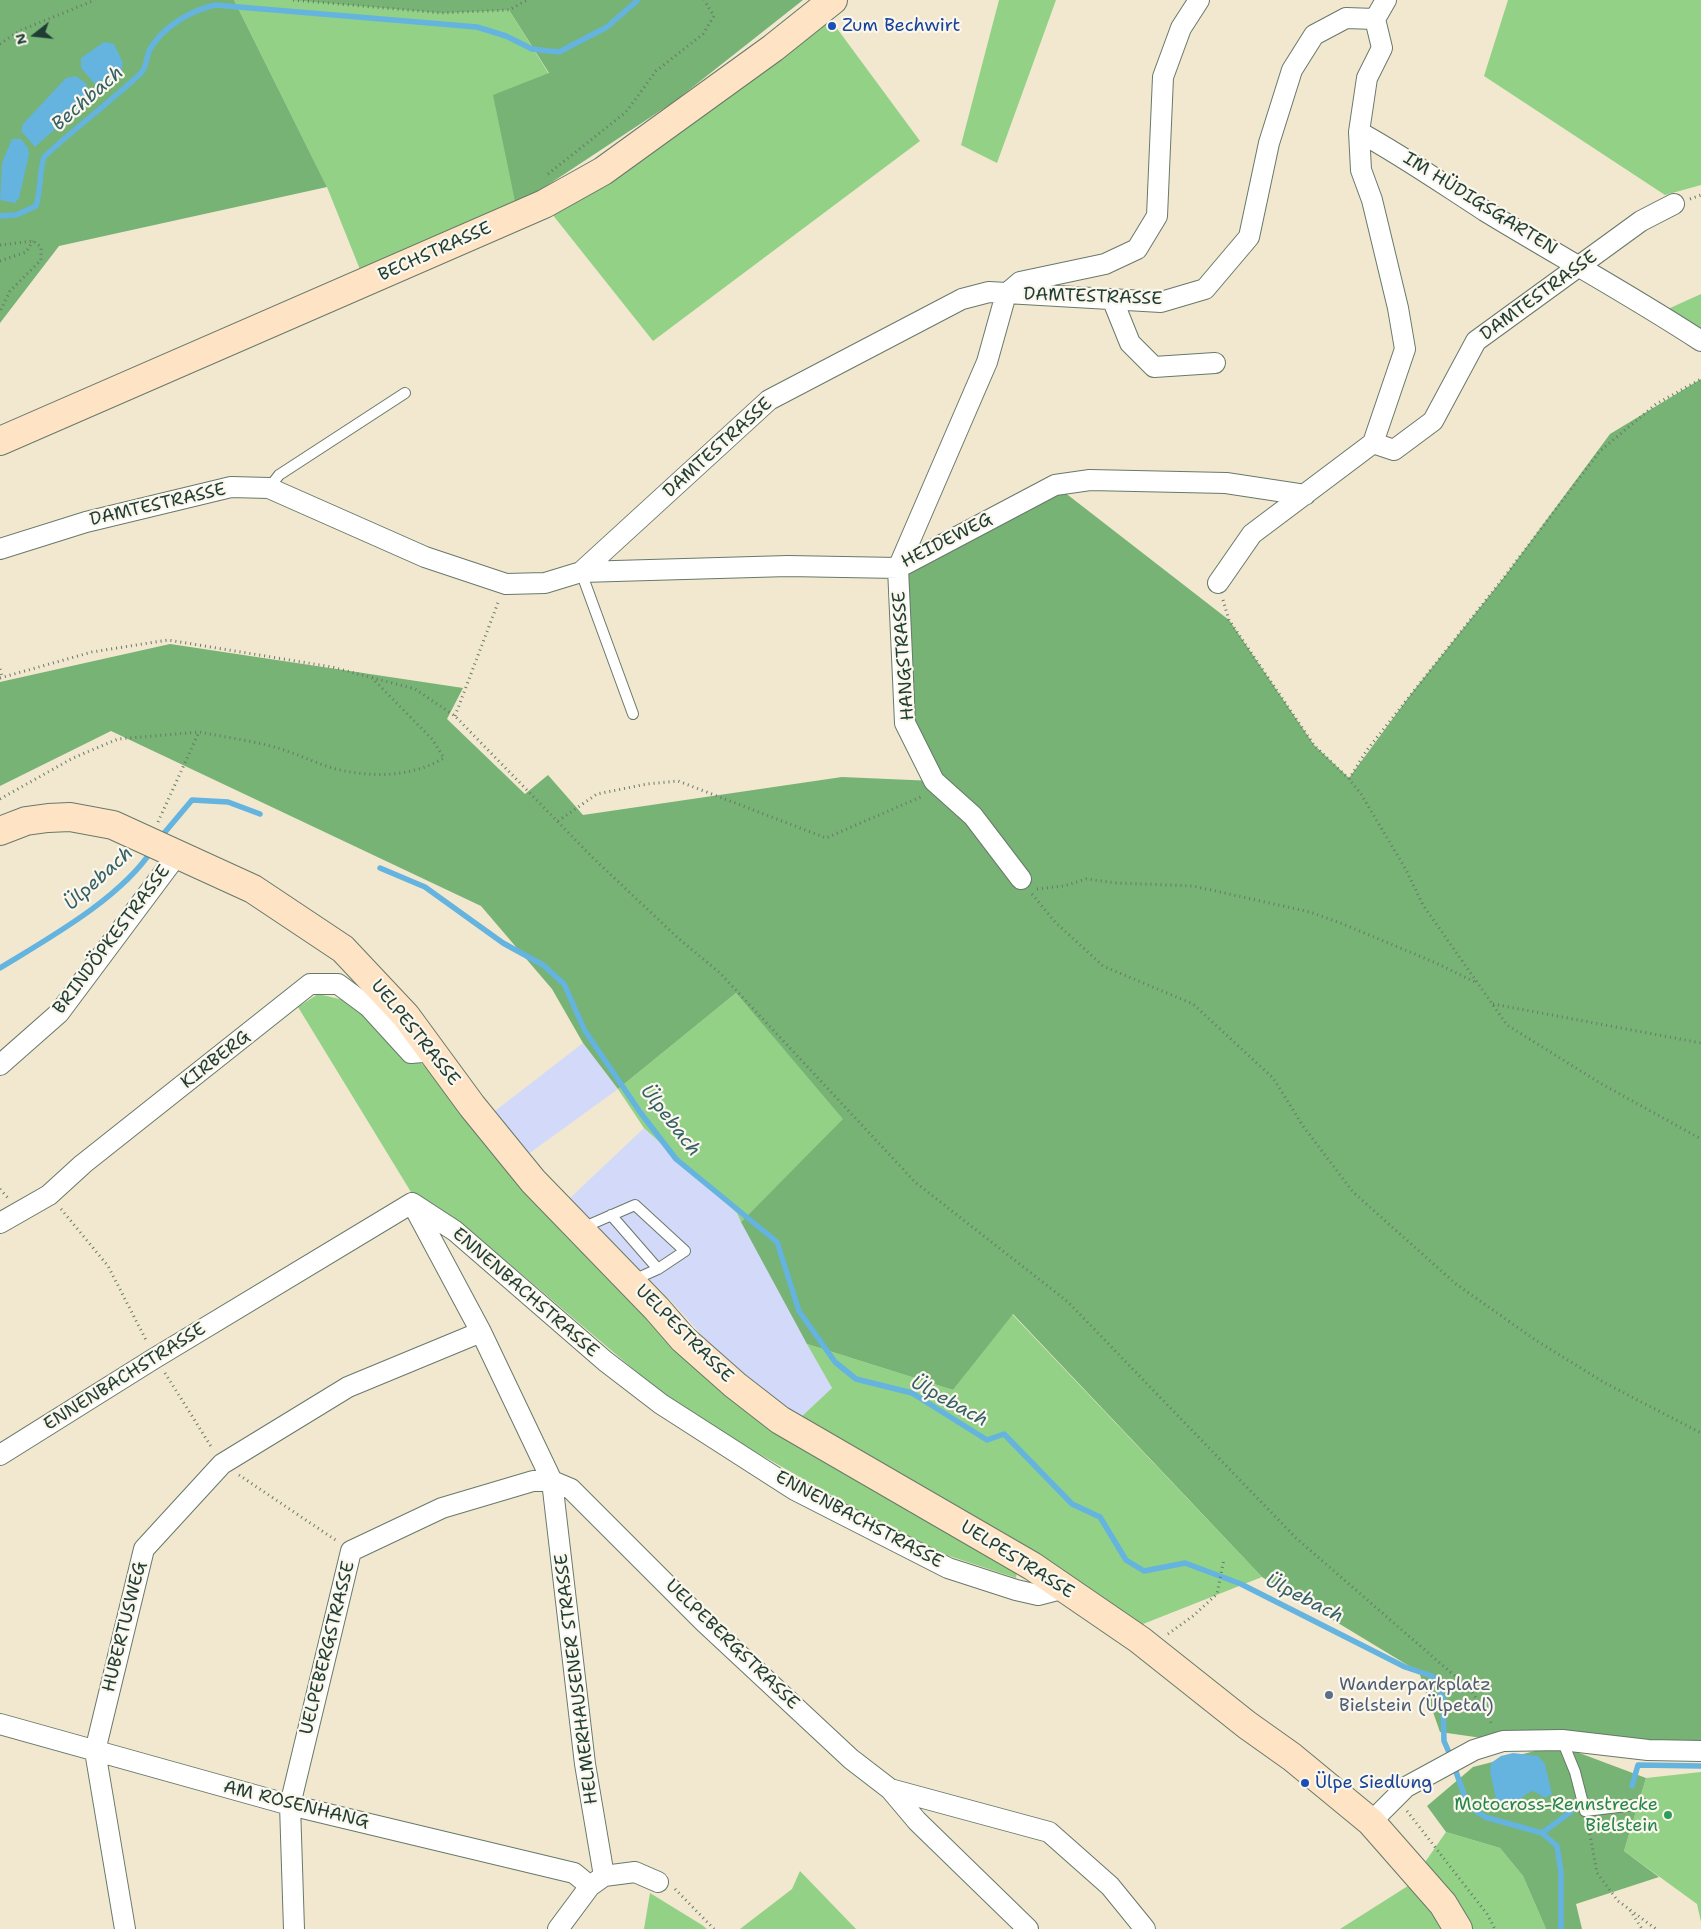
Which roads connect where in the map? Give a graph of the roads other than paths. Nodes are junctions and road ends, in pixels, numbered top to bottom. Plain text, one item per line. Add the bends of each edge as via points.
1 (833, 0) edge
2 (1199, 0) edge
3 (1386, 0) edge
4 (1375, 19) junction
5 (1359, 132) junction
6 (1674, 204) dead end
7 (1580, 266) junction
8 (1006, 294) junction
9 (1113, 300) junction
10 (1701, 341) edge
11 (1215, 363) dead end
12 (405, 393) dead end
13 (0, 441) edge
14 (1373, 443) junction
15 (269, 488) junction
16 (1305, 495) junction
17 (0, 548) edge
18 (898, 568) junction
19 (581, 572) junction
20 (1218, 583) road end
21 (633, 714) dead end
22 (0, 831) edge
23 (161, 846) junction
24 (1021, 879) road end
25 (434, 1051) junction
26 (0, 1065) edge
27 (412, 1203) junction
28 (611, 1215) junction
29 (0, 1223) edge
30 (579, 1230) junction
31 (658, 1269) junction
32 (631, 1282) junction
33 (481, 1332) junction
34 (0, 1455) edge
35 (552, 1481) junction
36 (1065, 1588) junction
37 (0, 1724) edge
38 (1562, 1740) junction
39 (95, 1750) junction
40 (1701, 1751) edge
41 (890, 1789) junction
42 (1642, 1804) dead end
43 (290, 1805) junction
44 (1371, 1822) junction
45 (597, 1881) junction
46 (658, 1882) road end
47 (126, 1929) edge
48 (294, 1929) edge
49 (558, 1929) edge
50 (1028, 1929) edge
51 (1145, 1929) edge
52 (1458, 1929) edge

1 - 13 main road, BECHSTRASSE via 773,48 603,171 544,204
2 - 8 street via 1181,28 1162,77 1157,216 1137,249 1105,264 1020,282
3 - 4 street
4 - 5 street via 1382,48 1367,78
4 - 9 street, DAMTESTRASSE via 1346,18 1314,35 1292,70 1269,143 1249,237 1205,289 1161,302
5 - 7 street, IM HÜDIGSGARTEN
5 - 14 street via 1361,170 1398,308 1404,349
6 - 7 street, DAMTESTRASSE via 1641,221
7 - 10 street, IM HÜDIGSGARTEN
7 - 14 street, DAMTESTRASSE via 1476,341 1433,421 1394,450
8 - 9 street, DAMTESTRASSE
8 - 18 street, HANGSTRASSE via 988,362
8 - 19 street, DAMTESTRASSE via 990,292 962,299 770,400
9 - 11 street via 1130,343 1154,367
12 - 15 lane via 279,475
14 - 16 street
15 - 17 street, DAMTESTRASSE via 231,487 86,522
15 - 19 street, DAMTESTRASSE via 425,557 506,584 545,583
16 - 18 street, HEIDEWEG via 1226,483 1090,480 1055,485
16 - 20 street via 1252,534
18 - 19 street, HEIDEWEG via 788,566
18 - 24 street, HANGSTRASSE via 905,723 934,781 973,816
19 - 21 lane
22 - 23 main road, UELPESTRASSE via 26,821 70,817 113,825
23 - 25 main road, UELPESTRASSE via 253,889 343,949
23 - 26 street, BRINDÖPKESTRASSE via 59,1013
25 - 29 street, KIRBERG via 411,1052 369,1007 338,984 310,984 83,1164 49,1195
25 - 30 main road, UELPESTRASSE via 472,1106 533,1181
27 - 33 street
27 - 34 street, ENNENBACHSTRASSE
27 - 36 street, ENNENBACHSTRASSE via 454,1231 605,1361 661,1404 794,1490 948,1568 1038,1595
28 - 30 lane
28 - 31 lane
28 - 31 lane via 635,1205 685,1251
30 - 32 main road, UELPESTRASSE
31 - 32 lane
32 - 36 main road, UELPESTRASSE via 683,1339 735,1386 780,1420
33 - 35 street
33 - 39 street, HUBERTUSWEG via 348,1387 222,1464 144,1549
35 - 41 street, UELPEBERGSTRASSE via 571,1489 704,1622 851,1759
35 - 43 street, UELPEBERGSTRASSE via 533,1480 442,1508 351,1551
35 - 45 street, HELMERHAUSENER STRASSE
36 - 44 main road, UELPESTRASSE via 1150,1648
37 - 39 street, AM ROSENHANG
38 - 40 street via 1648,1750
38 - 42 lane via 1575,1772 1585,1811
38 - 44 street via 1503,1741 1465,1754 1406,1787
39 - 43 street, AM ROSENHANG
39 - 47 street, HUBERTUSWEG
41 - 50 street, UELPEBERGSTRASSE via 917,1821
41 - 51 street, UELPEBERGSTRASSE via 1049,1832 1110,1886
43 - 45 street, AM ROSENHANG via 574,1872
43 - 48 street, UELPEBERGSTRASSE
44 - 52 main road, UELPESTRASSE via 1443,1904
45 - 46 street via 635,1872
45 - 49 street

